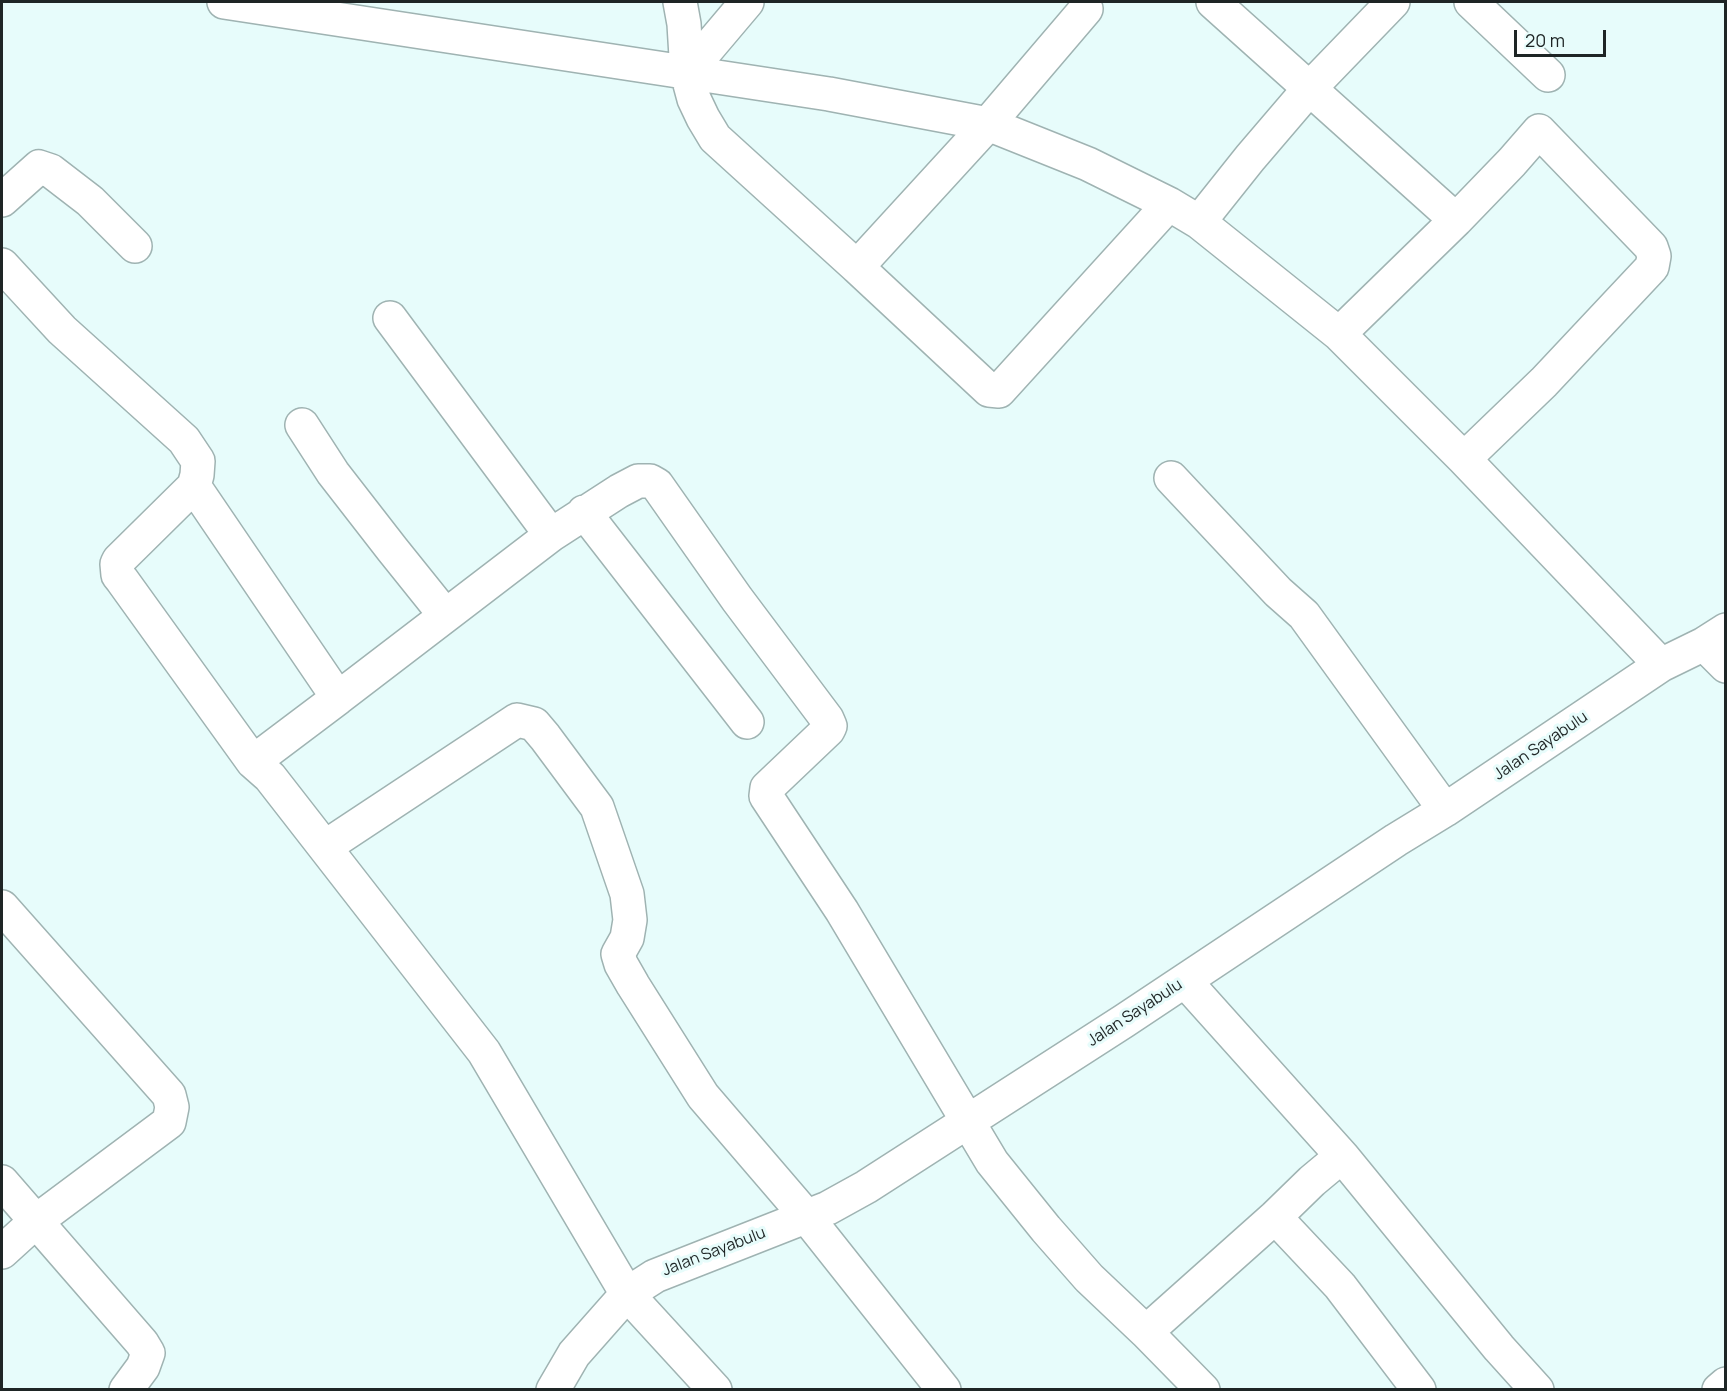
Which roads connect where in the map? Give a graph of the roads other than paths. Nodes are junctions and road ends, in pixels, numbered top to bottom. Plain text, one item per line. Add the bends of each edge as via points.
1 (224, 2) edge
2 (680, 2) edge
3 (747, 2) edge
4 (1214, 2) edge
5 (1393, 2) edge
6 (1472, 2) edge
7 (1086, 9) dead end
8 (687, 74) junction
9 (1548, 75) dead end
10 (1310, 89) junction
11 (988, 124) junction
12 (2, 200) edge
13 (1169, 204) junction
14 (1456, 220) junction
15 (1199, 222) junction
16 (135, 246) dead end
17 (2, 265) edge
18 (857, 267) junction
19 (390, 318) dead end
20 (1339, 333) junction
21 (303, 425) dead end
22 (1464, 459) junction
23 (1171, 478) dead end
24 (194, 486) junction
25 (585, 512) junction
26 (551, 535) junction
27 (445, 615) junction
28 (1718, 647) edge
29 (1661, 665) junction
30 (338, 698) junction
31 (747, 722) dead end
32 (252, 762) junction
33 (1445, 810) junction
34 (325, 848) junction
35 (2, 907) edge
36 (1185, 981) junction
37 (967, 1121) junction
38 (1342, 1156) junction
39 (2, 1182) edge
40 (806, 1216) junction
41 (1275, 1217) junction
42 (35, 1222) junction
43 (2, 1251) edge
44 (627, 1294) junction
45 (1146, 1332) junction
46 (1725, 1384) edge
47 (558, 1387) edge
48 (126, 1389) edge
49 (715, 1389) edge
50 (944, 1389) edge
51 (1203, 1389) edge
52 (1419, 1389) edge
53 (1537, 1389) edge
54 (1719, 1389) edge

1 - 8 street
2 - 8 street
3 - 8 street
4 - 10 street
5 - 10 street
6 - 9 street
7 - 11 street
8 - 11 street via 829,94
8 - 18 street via 694,99 715,138
10 - 14 street
10 - 15 street
11 - 13 street via 1088,164
11 - 18 street
12 - 16 street via 39,167 51,171 90,201
13 - 15 street
13 - 18 street via 999,391 989,390
14 - 20 street
14 - 22 street via 1539,131 1651,247 1654,256 1652,267 1628,293
15 - 20 street
17 - 24 street via 62,330 184,440 198,461
19 - 26 street
20 - 22 street
21 - 27 street via 333,472
22 - 29 street
23 - 33 street via 1304,615
24 - 30 street
24 - 32 street via 119,560 118,575
25 - 26 street
25 - 31 street
25 - 37 street via 638,481 650,481 657,486 827,719 828,730 767,788 766,796 842,911
26 - 27 street
27 - 30 street
28 - 29 street, Jalan Sayabulu
29 - 33 street, Jalan Sayabulu
30 - 32 street
32 - 34 street via 270,777
33 - 36 street, Jalan Sayabulu
34 - 40 street via 517,720 534,724 597,807 627,894 630,920 627,938 618,954 621,964 703,1096
34 - 44 street via 484,1052
35 - 42 street via 169,1095 171,1107 169,1122
36 - 37 street, Jalan Sayabulu
36 - 38 street
37 - 40 street, Jalan Sayabulu via 866,1186
37 - 45 street via 992,1162 1046,1229 1089,1278
38 - 41 street
38 - 53 street
39 - 42 street
40 - 44 street, Jalan Sayabulu via 655,1276
40 - 50 street
41 - 45 street
41 - 52 street via 1340,1286
42 - 43 street
42 - 48 street via 148,1353
44 - 47 street, Jalan Sayabulu via 574,1354
44 - 49 street
45 - 51 street
46 - 54 street

